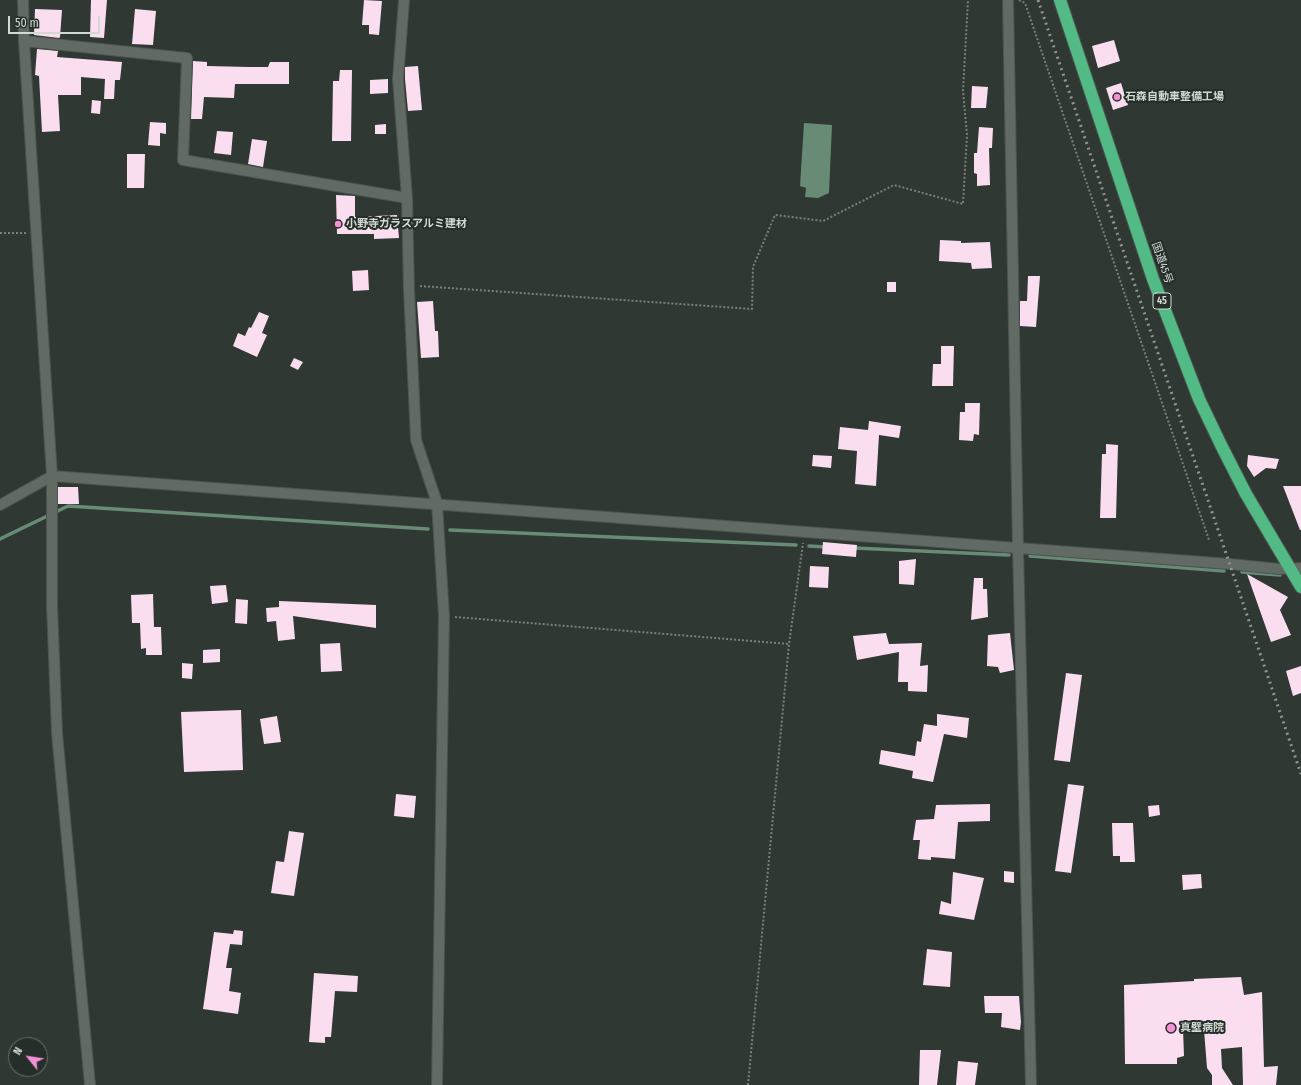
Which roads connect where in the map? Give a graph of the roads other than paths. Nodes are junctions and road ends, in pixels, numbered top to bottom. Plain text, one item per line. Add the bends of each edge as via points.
1 (23, 0) edge
2 (404, 0) edge
3 (1008, 0) edge
4 (1060, 0) edge
5 (24, 41) junction
6 (407, 198) junction
7 (52, 476) junction
8 (437, 503) junction
9 (0, 505) edge
10 (1018, 548) junction
11 (1295, 568) edge
12 (1301, 586) edge
13 (90, 1085) edge
14 (438, 1085) edge
15 (1032, 1085) edge

1 - 5 street
2 - 6 street via 398,79
3 - 10 street
4 - 11 highway, 国道45号 / 45 via 1154,278 1199,399 1246,494
5 - 6 street via 187,58 183,160
5 - 7 street
6 - 8 street via 416,440
7 - 8 street
7 - 9 street
7 - 13 street via 52,606 57,733
8 - 10 street
8 - 14 street via 444,616
10 - 11 street via 1279,569
10 - 15 street
11 - 12 highway, 国道45号 / 45

